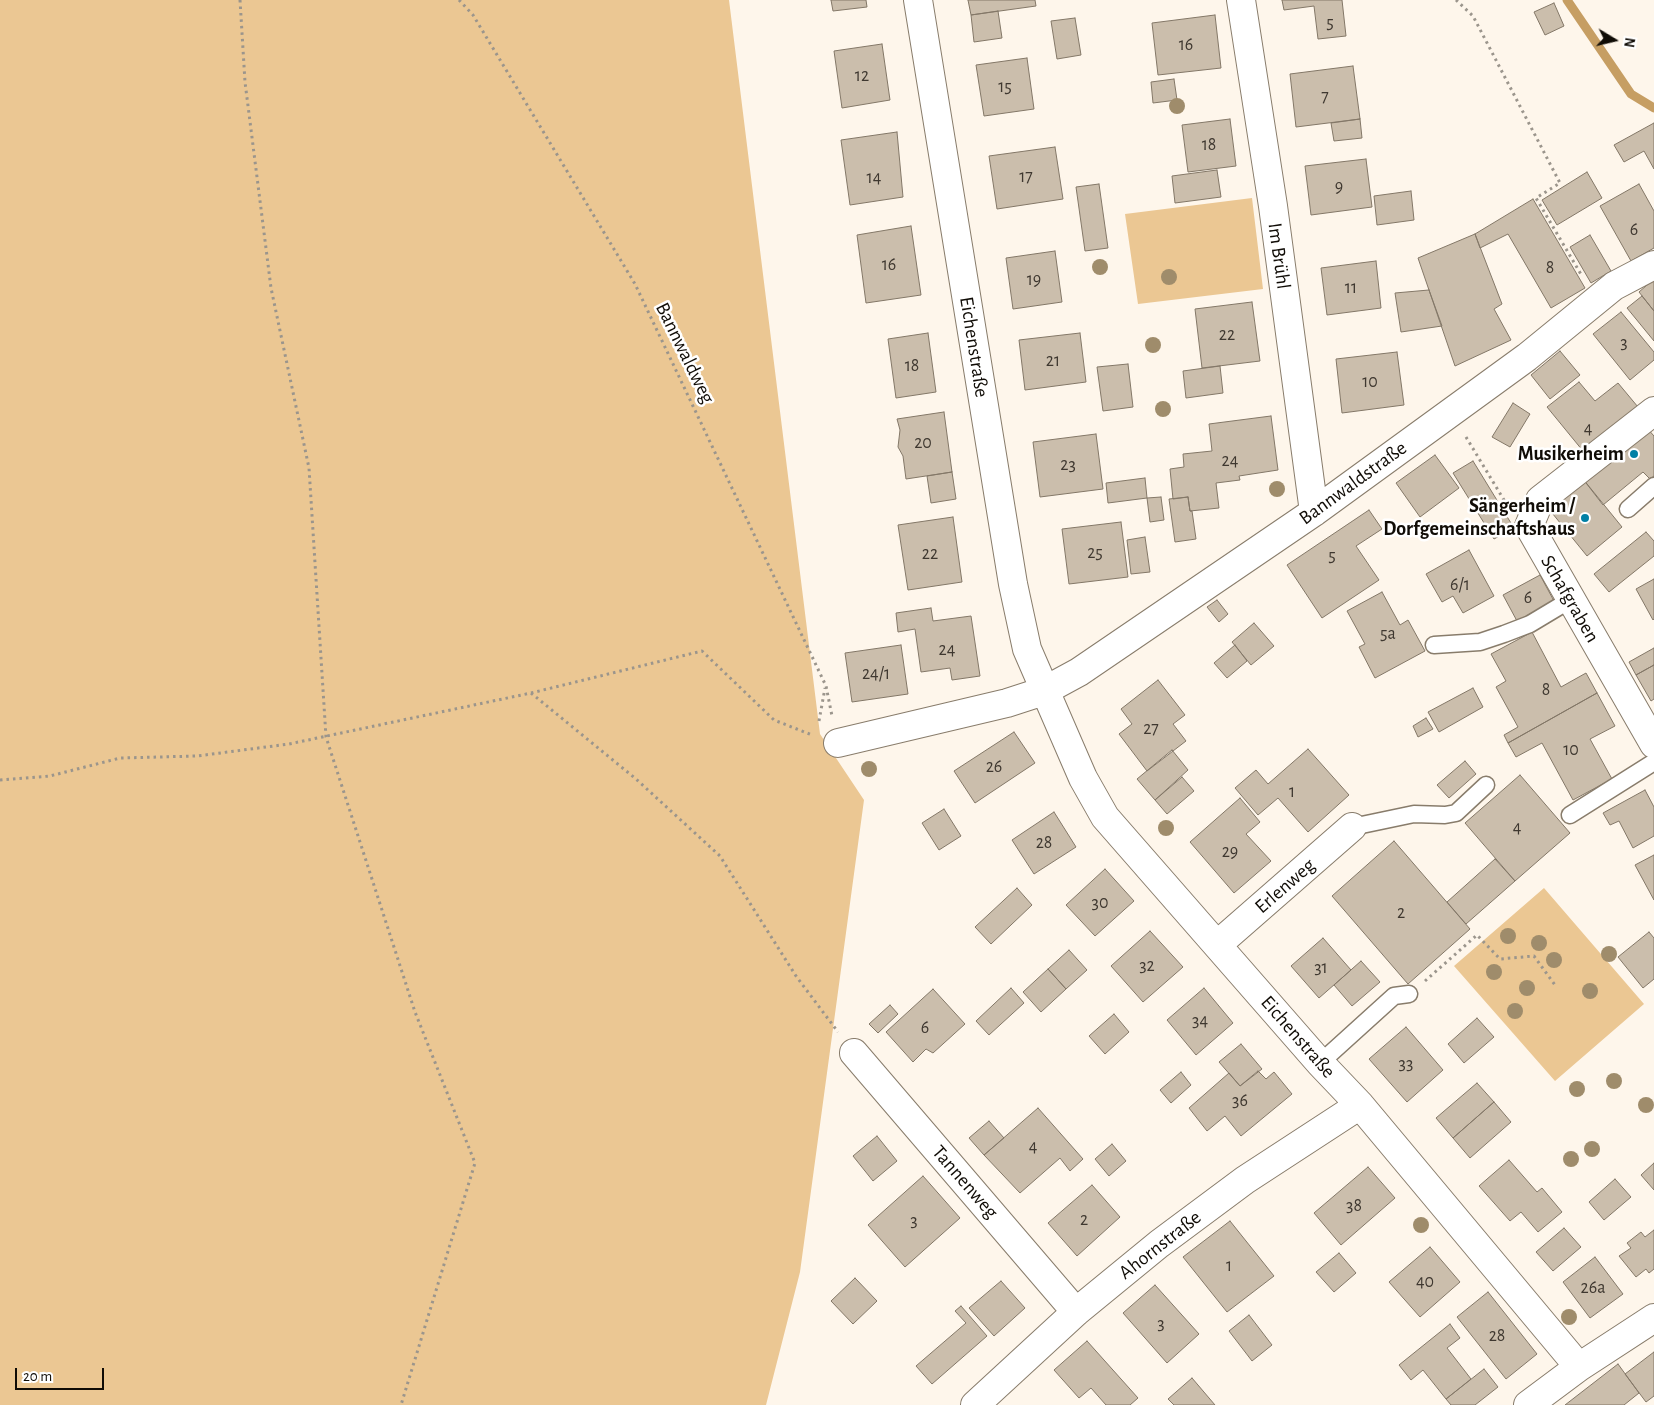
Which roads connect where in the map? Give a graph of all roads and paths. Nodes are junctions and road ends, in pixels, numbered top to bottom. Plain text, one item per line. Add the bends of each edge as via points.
1 (240, 0) edge
2 (459, 0) edge
3 (918, 0) edge
4 (1241, 0) edge
5 (1456, 0) edge
6 (1654, 265) edge
7 (1596, 300) junction
8 (1654, 411) edge
9 (1451, 412) junction
10 (1654, 486) edge
11 (1628, 509) dead end
12 (1314, 512) junction
13 (1529, 526) junction
14 (1570, 600) junction
15 (1434, 645) dead end
16 (826, 686) junction
17 (1044, 691) junction
18 (531, 693) junction
19 (326, 737) junction
20 (838, 743) joint
21 (1654, 744) edge
22 (1654, 762) edge
23 (0, 780) edge
24 (1486, 785) dead end
25 (1570, 815) dead end
26 (1352, 827) joint
27 (1218, 945) junction
28 (1555, 984) dead end
29 (1409, 994) joint
30 (854, 1053) joint
31 (1320, 1063) junction
32 (1360, 1105) junction
33 (1076, 1312) junction
34 (1654, 1318) edge
35 (1579, 1367) junction
36 (401, 1405) edge
37 (975, 1405) edge
38 (1528, 1405) edge

1 - 19 path via 245,82 271,288 309,468
2 - 16 path, Bannwaldweg via 473,15 635,284
3 - 17 street, Eichenstraße via 1013,584 1027,649
4 - 12 street, Im Brühl
5 - 7 path via 1473,16 1560,183 1536,198
6 - 7 street, Bannwaldstraße via 1614,286
7 - 9 street, Bannwaldstraße
8 - 13 street via 1540,500
9 - 12 street, Bannwaldstraße
9 - 13 path via 1518,524
10 - 11 lane
12 - 17 street, Bannwaldstraße via 1079,672
13 - 14 street, Schafgraben
14 - 15 lane via 1530,624 1480,642
14 - 21 street, Schafgraben
16 - 18 path via 816,737 774,720 702,650
16 - 20 path, Bannwaldweg
17 - 20 street via 1007,703
17 - 27 street, Eichenstraße via 1083,778 1106,817
18 - 19 path
18 - 30 path via 636,780 720,856 796,976
19 - 23 path via 196,756 120,758 50,776
19 - 36 path via 415,1012 475,1163
22 - 25 lane
24 - 26 lane via 1456,813 1414,814
26 - 27 street, Erlenweg
27 - 31 street, Eichenstraße
28 - 29 path via 1534,956 1500,959 1477,935
29 - 31 lane via 1394,996
30 - 33 street, Tannenweg
31 - 32 street, Eichenstraße
32 - 33 street, Ahornstraße via 1245,1180
32 - 35 street, Eichenstraße
33 - 37 street, Ahornstraße
34 - 35 street
35 - 38 street

